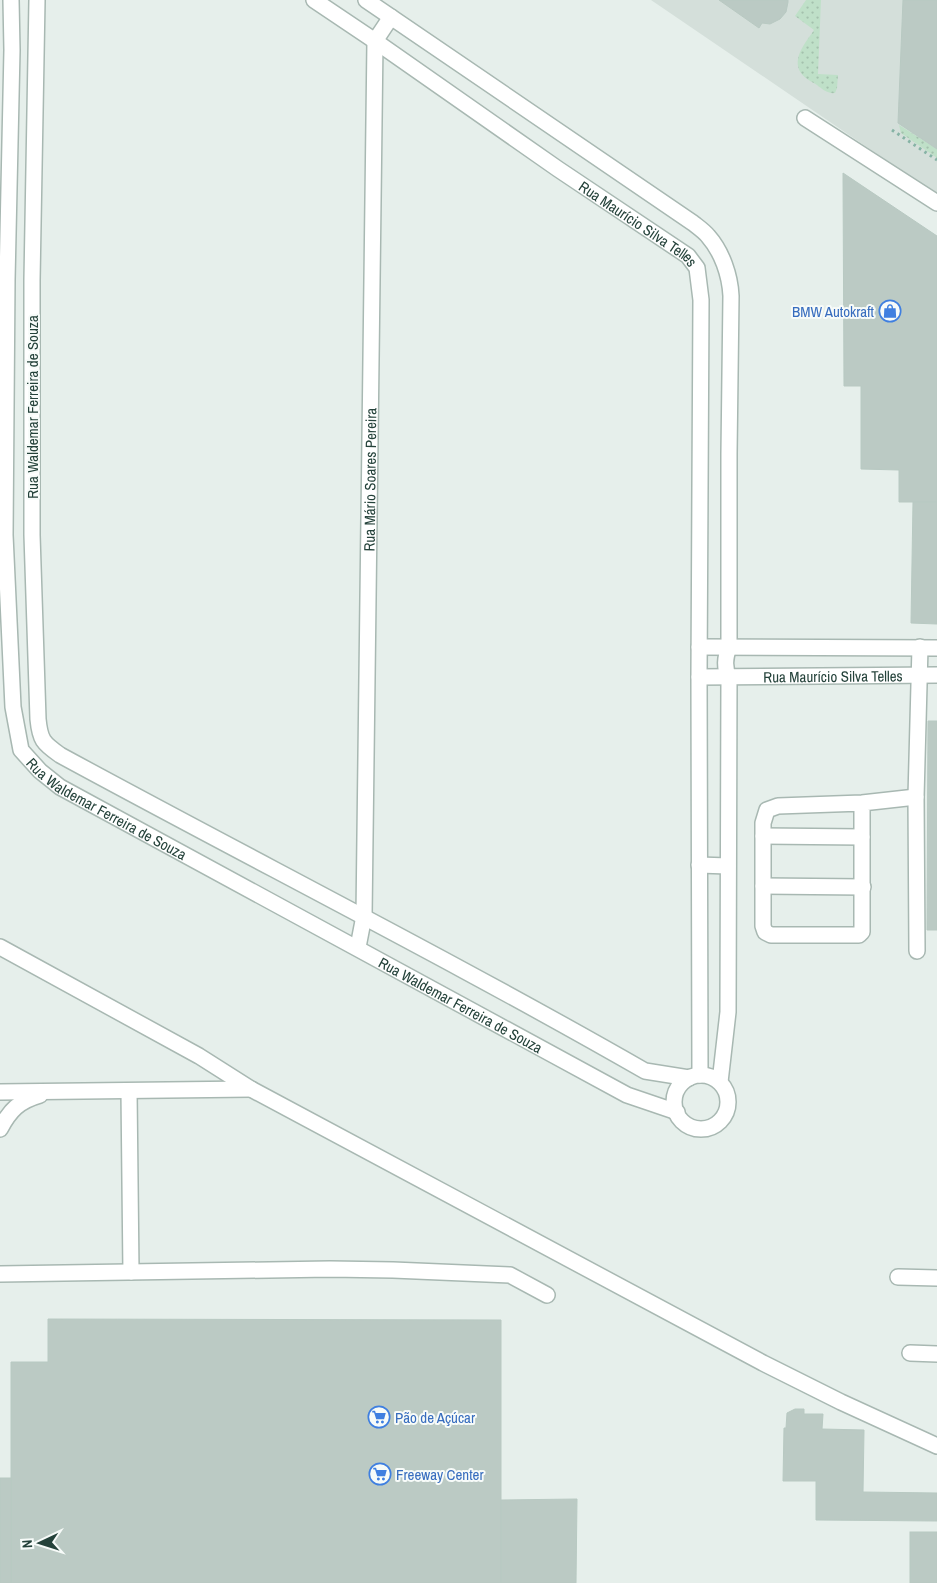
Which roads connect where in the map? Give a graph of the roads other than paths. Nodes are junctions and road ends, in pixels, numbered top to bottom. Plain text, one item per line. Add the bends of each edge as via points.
1 (10, 0) edge
2 (37, 0) edge
3 (314, 0) edge
4 (366, 0) edge
5 (391, 17) junction
6 (375, 40) junction
7 (36, 49) junction
8 (12, 50) junction
9 (805, 118) dead end
10 (937, 203) edge
11 (4, 249) edge
12 (33, 249) junction
13 (719, 252) junction
14 (697, 268) junction
15 (4, 280) edge
16 (32, 280) junction
17 (702, 453) junction
18 (729, 453) junction
19 (5, 535) junction
20 (32, 536) junction
21 (699, 647) junction
22 (729, 647) junction
23 (920, 647) junction
24 (937, 648) edge
25 (937, 675) edge
26 (919, 676) junction
27 (699, 677) junction
28 (729, 678) junction
29 (40, 737) junction
30 (21, 750) junction
31 (916, 797) junction
32 (862, 803) junction
33 (186, 824) junction
34 (763, 836) junction
35 (862, 837) junction
36 (174, 848) junction
37 (700, 865) junction
38 (728, 866) junction
39 (763, 886) junction
40 (863, 887) junction
41 (364, 916) junction
42 (0, 947) edge
43 (358, 947) junction
44 (917, 951) dead end
45 (695, 1076) junction
46 (720, 1082) junction
47 (251, 1089) junction
48 (129, 1091) junction
49 (0, 1092) edge
50 (51, 1092) junction
51 (677, 1112) junction
52 (2, 1121) edge
53 (131, 1272) junction
54 (0, 1274) edge
55 (898, 1277) dead end
56 (937, 1278) edge
57 (547, 1295) dead end
58 (910, 1353) dead end
59 (937, 1354) edge
60 (937, 1446) edge

1 - 8 street, Rua Waldemar Ferreira de Souza
2 - 7 street, Rua Waldemar Ferreira de Souza
3 - 6 street, Rua Maurício Silva Telles
4 - 5 street, Rua Maurício Silva Telles
5 - 6 street
5 - 13 street, Rua Maurício Silva Telles via 693,223
6 - 14 street, Rua Maurício Silva Telles via 550,164 688,256
6 - 41 street, Rua Mário Soares Pereira
7 - 8 street
7 - 12 street, Rua Waldemar Ferreira de Souza
8 - 11 street, Rua Waldemar Ferreira de Souza
9 - 10 street
11 - 12 street
11 - 15 street, Rua Waldemar Ferreira de Souza
12 - 16 street, Rua Waldemar Ferreira de Souza
13 - 14 street
13 - 18 street, Rua Maurício Silva Telles via 727,271 731,296
14 - 17 street, Rua Maurício Silva Telles via 701,300
15 - 16 street
15 - 19 street, Rua Waldemar Ferreira de Souza
16 - 20 street, Rua Waldemar Ferreira de Souza
17 - 18 street
17 - 21 street, Rua Maurício Silva Telles
18 - 22 street, Rua Maurício Silva Telles
19 - 20 street
19 - 30 street, Rua Waldemar Ferreira de Souza via 12,707
20 - 29 street, Rua Waldemar Ferreira de Souza
21 - 22 street, Rua Maurício Silva Telles
21 - 27 street, Rua Maurício Silva Telles
22 - 23 street, Rua Maurício Silva Telles
22 - 28 street, Rua Maurício Silva Telles via 725,670
23 - 24 street, Rua Maurício Silva Telles
23 - 26 street
25 - 26 street, Rua Maurício Silva Telles
26 - 28 street, Rua Maurício Silva Telles
26 - 31 street
27 - 28 street, Rua Maurício Silva Telles
27 - 37 street
28 - 38 street, Rua Waldemar Ferreira de Souza
29 - 30 street
29 - 33 street, Rua Waldemar Ferreira de Souza via 60,755
30 - 36 street, Rua Waldemar Ferreira de Souza via 60,787
31 - 32 street
31 - 44 street
32 - 34 street via 778,806 767,810
32 - 35 street
33 - 36 street
33 - 41 street, Rua Waldemar Ferreira de Souza
34 - 35 street
34 - 39 street
35 - 40 street
36 - 43 street, Rua Waldemar Ferreira de Souza
37 - 38 street
37 - 45 street
38 - 46 street, Rua Waldemar Ferreira de Souza via 728,1012
39 - 40 street
39 - 40 street via 763,926 771,935 859,935 863,926
41 - 43 street, Rua Mário Soares Pereira
41 - 45 street, Rua Waldemar Ferreira de Souza via 645,1071
42 - 47 street via 199,1056
43 - 51 street, Rua Waldemar Ferreira de Souza via 627,1095
45 - 46 street, Rua Waldemar Ferreira de Souza via 711,1076
45 - 51 street via 681,1084 676,1092
46 - 51 street, Rua Waldemar Ferreira de Souza via 728,1101 726,1112 712,1127 691,1127
47 - 48 street
47 - 60 street via 763,1363
48 - 50 street
48 - 53 street
49 - 50 street
50 - 52 street via 15,1106
53 - 54 street
53 - 57 street via 330,1269 510,1275
55 - 56 street
58 - 59 street

